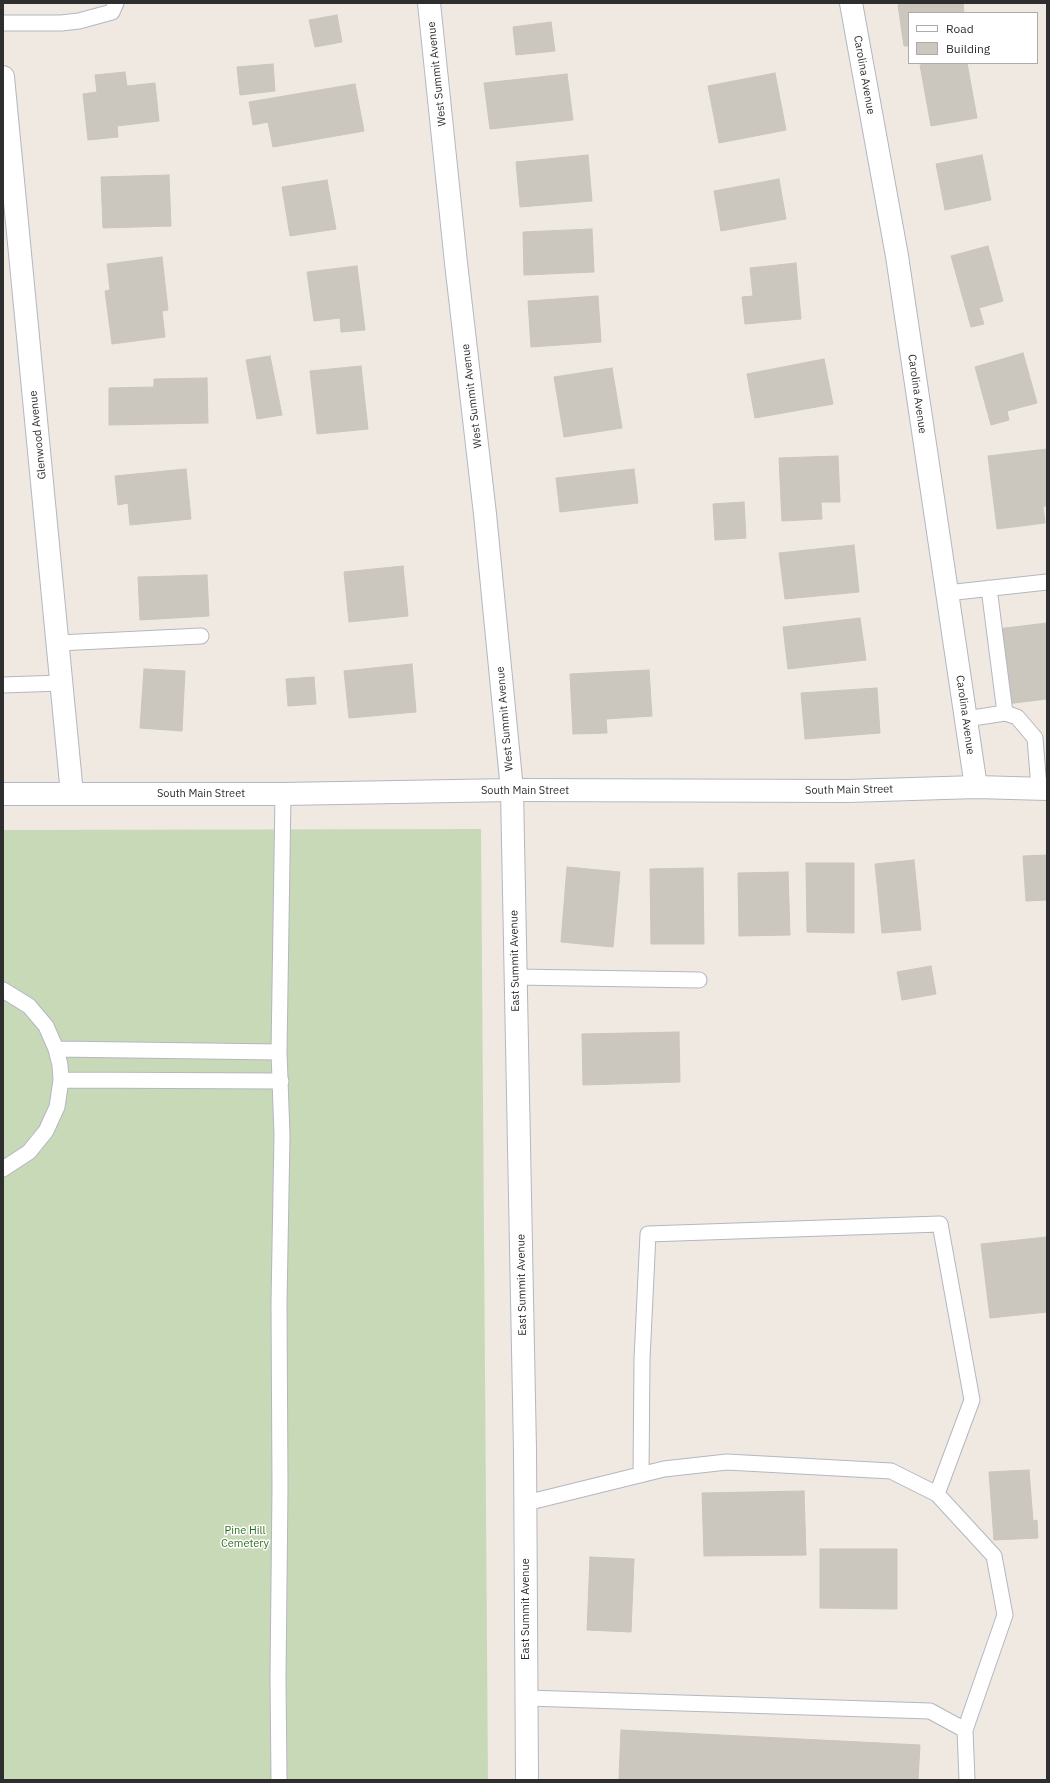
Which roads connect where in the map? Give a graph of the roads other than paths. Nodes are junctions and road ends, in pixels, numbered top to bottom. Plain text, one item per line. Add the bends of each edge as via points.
1 (116, 3) edge
2 (429, 3) edge
3 (851, 3) edge
4 (3, 23) edge
5 (3, 77) edge
6 (1047, 582) edge
7 (989, 588) junction
8 (947, 593) junction
9 (201, 636) dead end
10 (58, 643) junction
11 (62, 683) junction
12 (3, 685) edge
13 (1005, 713) junction
14 (966, 718) junction
15 (1041, 738) edge
16 (976, 787) junction
17 (1043, 788) edge
18 (512, 790) junction
19 (3, 794) edge
20 (72, 794) junction
21 (283, 794) junction
22 (516, 978) junction
23 (699, 980) dead end
24 (3, 990) edge
25 (56, 1049) junction
26 (279, 1052) junction
27 (61, 1080) junction
28 (281, 1080) junction
29 (3, 1169) edge
30 (641, 1475) junction
31 (937, 1494) junction
32 (526, 1503) junction
33 (527, 1698) junction
34 (965, 1730) junction
35 (280, 1780) edge
36 (527, 1780) edge
37 (966, 1780) edge

1 - 4 lane via 112,12 79,21
2 - 18 street, West Summit Avenue via 485,514
3 - 8 street, Carolina Avenue via 897,256
5 - 10 street, Glenwood Avenue
6 - 7 lane
7 - 8 lane
7 - 13 lane
8 - 14 street, Carolina Avenue
9 - 10 lane
10 - 11 street, Glenwood Avenue
11 - 12 lane
11 - 20 street, Glenwood Avenue
13 - 14 lane
13 - 15 lane via 1017,717
14 - 16 street, Carolina Avenue
15 - 17 lane
16 - 17 street, South Main Street
16 - 18 street, South Main Street via 848,791
18 - 21 street, South Main Street
18 - 22 street, East Summit Avenue
19 - 20 street, South Main Street
20 - 21 street, South Main Street
21 - 26 lane
22 - 23 lane
22 - 32 street, East Summit Avenue
24 - 25 lane via 29,1006 46,1026
25 - 26 lane
25 - 27 lane
26 - 28 lane
27 - 28 lane
27 - 29 lane via 57,1107 46,1131 30,1152
28 - 35 lane via 278,1677
30 - 31 lane via 664,1469 727,1462 891,1471
30 - 31 lane via 642,1359 648,1234 940,1224 972,1400
30 - 32 lane
31 - 34 lane via 994,1556 1005,1615
32 - 33 street, East Summit Avenue
33 - 34 lane via 930,1711
33 - 36 street, East Summit Avenue
34 - 37 lane

